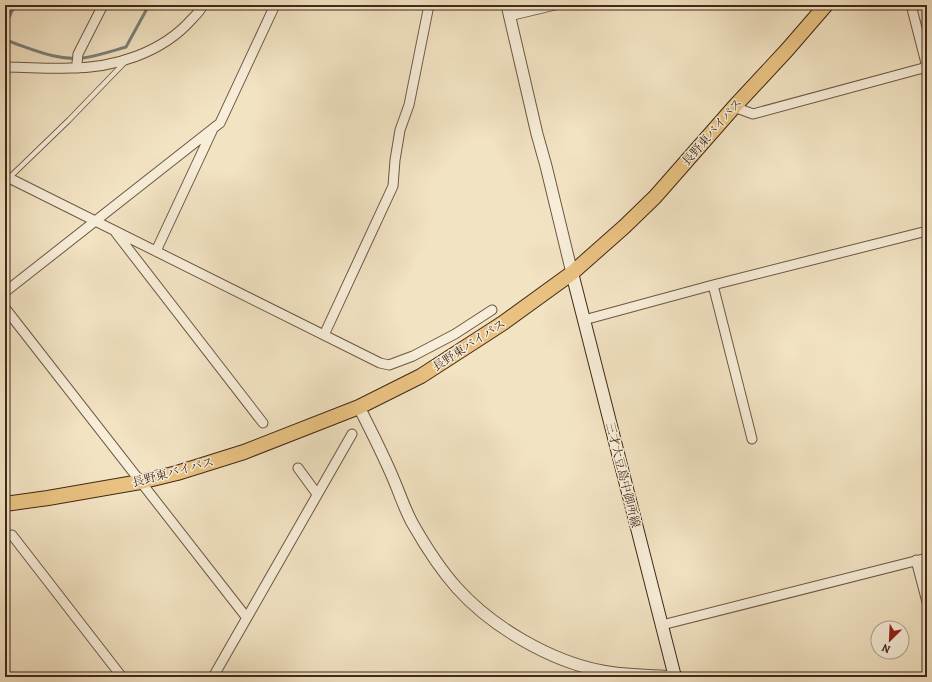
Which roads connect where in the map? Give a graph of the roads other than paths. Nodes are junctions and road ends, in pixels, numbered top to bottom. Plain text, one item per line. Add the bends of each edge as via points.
1 (7, 5) edge
2 (103, 5) edge
3 (203, 5) edge
4 (275, 5) edge
5 (429, 5) edge
6 (555, 5) edge
7 (826, 5) edge
8 (911, 5) edge
9 (5, 9) edge
10 (508, 10) edge
11 (128, 58) junction
12 (77, 62) junction
13 (5, 67) edge
14 (927, 67) edge
15 (734, 107) junction
16 (213, 128) junction
17 (7, 177) edge
18 (95, 221) junction
19 (114, 230) junction
20 (927, 231) edge
21 (156, 251) junction
22 (572, 273) junction
23 (713, 285) junction
24 (5, 292) edge
25 (5, 308) edge
26 (492, 310) dead end
27 (584, 320) junction
28 (324, 335) junction
29 (359, 407) junction
30 (263, 422) dead end
31 (352, 434) dead end
32 (752, 439) dead end
33 (298, 468) dead end
34 (140, 482) junction
35 (317, 494) junction
36 (5, 504) edge
37 (12, 535) dead end
38 (927, 558) edge
39 (916, 560) junction
40 (927, 602) edge
41 (247, 618) junction
42 (662, 625) junction
43 (927, 674) edge
44 (122, 677) edge
45 (213, 677) edge
46 (676, 677) edge
47 (925, 677) edge

1 - 9 street
2 - 12 street
3 - 11 street via 184,28 168,41 143,54
4 - 16 street via 220,123
5 - 28 street via 409,105 394,160 393,186
6 - 10 street
7 - 15 highway, 長野東バイパス
8 - 14 street
10 - 22 street
11 - 12 street via 108,64
11 - 17 lane via 69,120
12 - 13 street
14 - 15 street via 753,114
15 - 22 highway, 長野東バイパス via 656,197
16 - 18 street
16 - 21 street
17 - 18 street
18 - 19 street
18 - 24 street
19 - 21 street
19 - 30 street
20 - 23 street
21 - 28 street
22 - 27 main road, 三才大豆島中御所線
22 - 29 highway, 長野東バイパス via 503,323 421,376
23 - 27 street
23 - 32 street
25 - 34 street
26 - 28 street via 413,356 389,365
27 - 42 main road, 三才大豆島中御所線
29 - 34 highway, 長野東バイパス via 244,452
29 - 46 street via 413,524 457,588 488,617 524,641 564,660 602,671
31 - 35 street
33 - 35 street
34 - 36 highway, 長野東バイパス
34 - 41 street
35 - 41 street
37 - 44 street
38 - 39 street
39 - 40 street
39 - 42 street
41 - 45 street
42 - 46 main road, 三才大豆島中御所線
43 - 47 street

